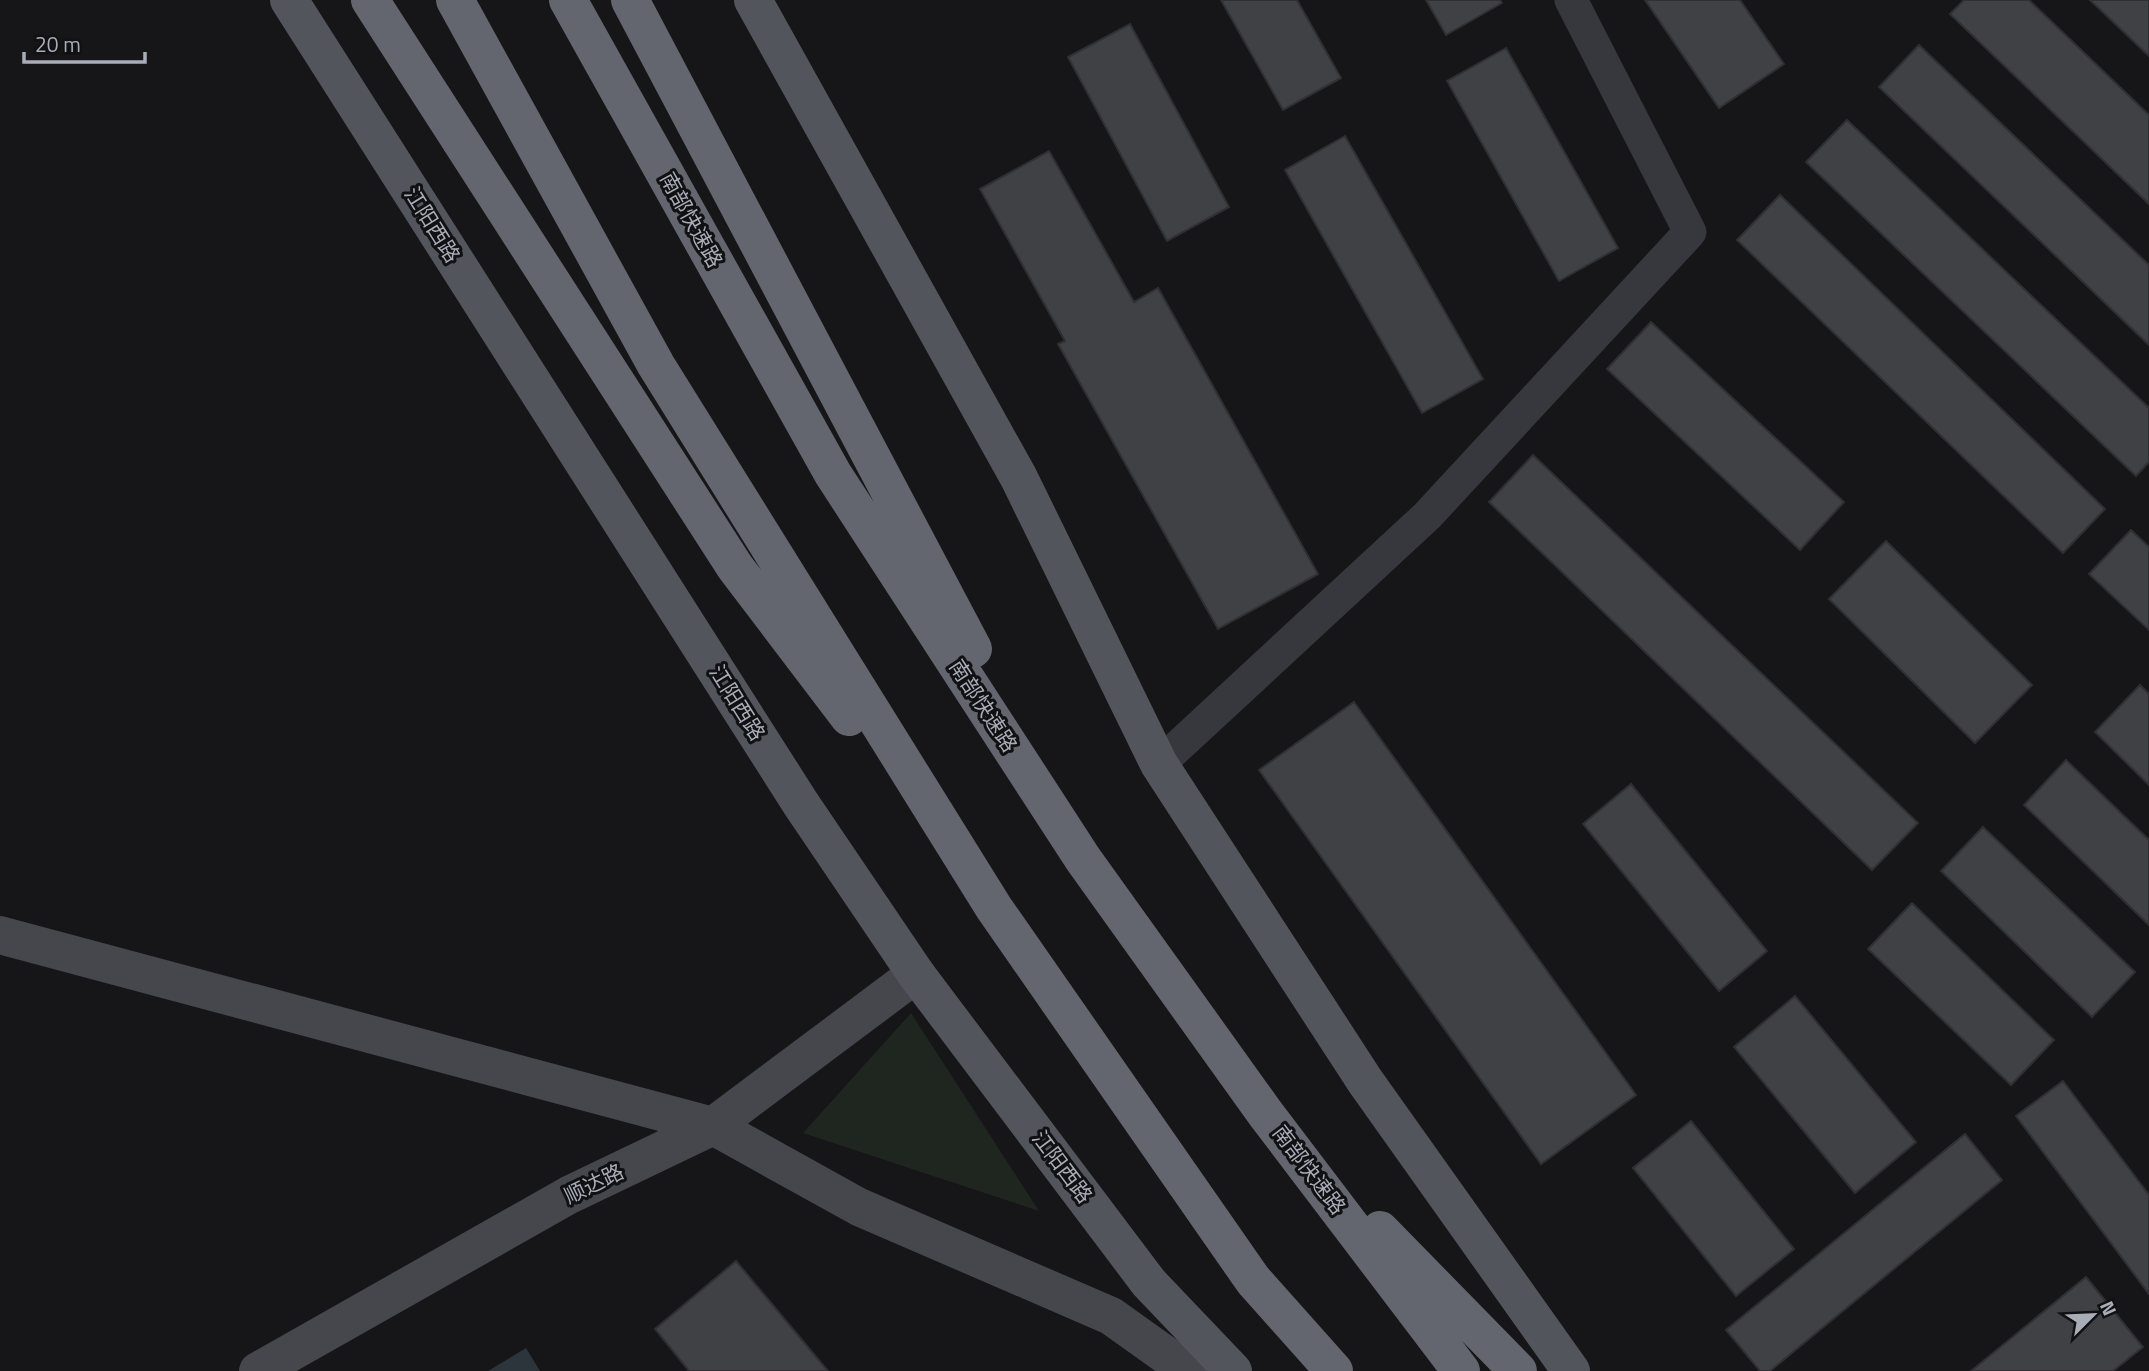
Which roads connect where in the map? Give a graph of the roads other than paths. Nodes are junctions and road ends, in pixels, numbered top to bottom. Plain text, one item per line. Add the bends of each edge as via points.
1 (289, 0) edge
2 (370, 0) edge
3 (381, 0) edge
4 (455, 0) edge
5 (568, 0) edge
6 (630, 0) edge
7 (753, 0) edge
8 (1571, 0) edge
9 (454, 132) junction
10 (1159, 764) junction
11 (1083, 859) junction
12 (993, 908) junction
13 (0, 935) edge
14 (916, 974) junction
15 (1265, 1113) junction
16 (713, 1126) junction
17 (258, 1371) edge
18 (1188, 1371) edge
19 (1233, 1371) edge
20 (1334, 1371) edge
21 (1461, 1371) edge
22 (1518, 1371) edge
23 (1571, 1371) edge

1 - 14 main road, 江阳西路 via 793,792
2 - 9 highway
3 - 9 highway
4 - 12 highway via 656,365
5 - 11 highway, 南部快速路 via 833,474
6 - 11 highway
7 - 10 main road via 1019,478
8 - 10 street via 1690,232 1427,516
9 - 12 highway via 735,567
10 - 23 main road via 1365,1081
11 - 15 highway, 南部快速路
12 - 20 highway via 1253,1280
13 - 16 street
14 - 16 street, 顺达路
14 - 19 main road, 江阳西路 via 1150,1283
15 - 21 highway, 南部快速路
15 - 22 highway
16 - 17 street, 顺达路 via 569,1195
16 - 18 street via 859,1207 1111,1316

